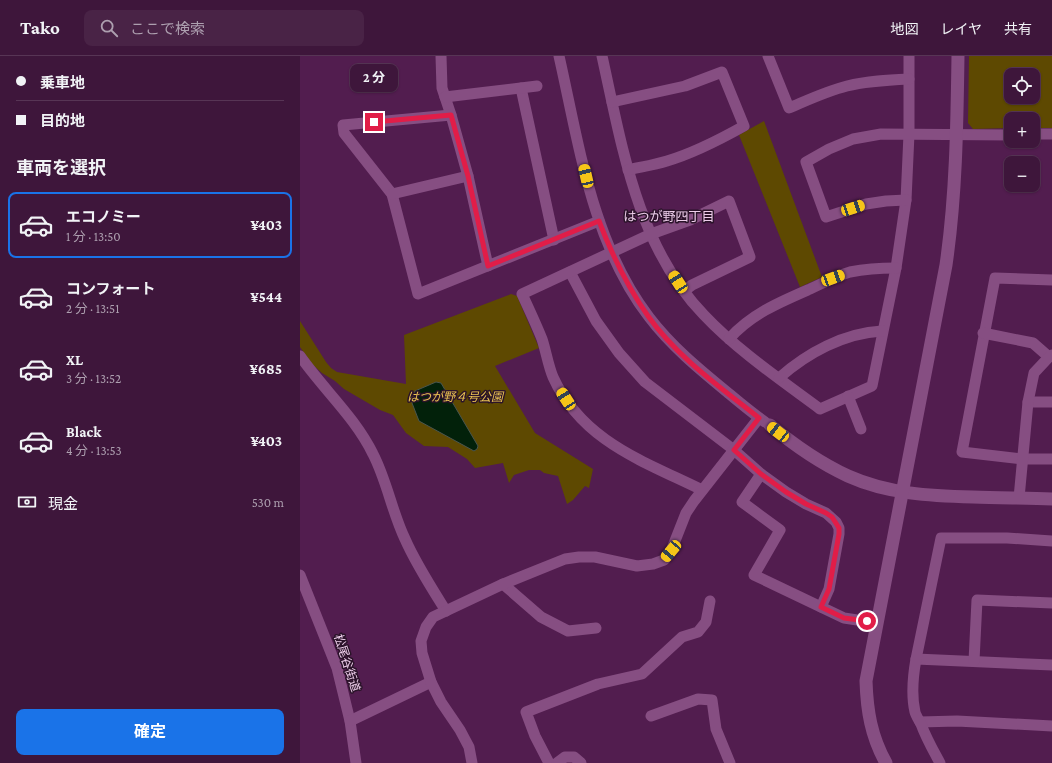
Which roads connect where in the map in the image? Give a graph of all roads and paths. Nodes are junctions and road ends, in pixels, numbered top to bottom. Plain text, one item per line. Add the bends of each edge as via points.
1 (441, 56) edge
2 (559, 56) edge
3 (602, 56) edge
4 (768, 56) edge
5 (909, 56) edge
6 (958, 56) edge
7 (909, 79) junction
8 (537, 86) dead end
9 (522, 88) junction
10 (445, 97) junction
11 (612, 102) junction
12 (451, 115) junction
13 (909, 134) junction
14 (957, 134) junction
15 (1004, 134) edge
16 (1040, 134) edge
17 (1052, 134) edge
18 (628, 170) junction
19 (468, 176) junction
20 (392, 194) junction
21 (906, 200) junction
22 (599, 221) junction
23 (651, 234) junction
24 (554, 240) junction
25 (612, 253) junction
26 (488, 266) junction
27 (896, 268) junction
28 (570, 272) junction
29 (1052, 280) edge
30 (684, 292) junction
31 (882, 331) junction
32 (984, 333) junction
33 (730, 339) junction
34 (300, 356) edge
35 (1050, 356) edge
36 (779, 378) junction
37 (848, 396) junction
38 (1028, 402) junction
39 (1052, 402) edge
40 (764, 422) junction
41 (861, 429) dead end
42 (734, 450) junction
43 (1022, 459) junction
44 (1052, 459) edge
45 (761, 474) junction
46 (702, 490) junction
47 (902, 492) junction
48 (1019, 498) junction
49 (1052, 499) edge
50 (1052, 541) edge
51 (300, 575) edge
52 (503, 584) junction
53 (710, 601) dead end
54 (1052, 603) edge
55 (821, 607) junction
56 (446, 611) junction
57 (877, 623) junction
58 (596, 628) dead end
59 (916, 659) junction
60 (974, 661) junction
61 (1052, 665) edge
62 (431, 682) junction
63 (651, 716) dead end
64 (350, 722) junction
65 (920, 722) junction
66 (1052, 726) edge
67 (356, 763) edge
68 (472, 763) edge
69 (548, 763) edge
70 (557, 763) edge
71 (581, 763) edge
72 (730, 763) edge
73 (886, 763) edge
74 (940, 763) edge

1 - 10 street via 442,88
2 - 22 street
3 - 11 street
4 - 7 street via 789,108 847,86
5 - 7 street
6 - 14 street
7 - 13 street
8 - 9 street
9 - 10 street
9 - 24 street
10 - 12 street
11 - 18 street
11 - 18 street via 685,86 722,72 744,126 717,142 688,154
12 - 19 street
12 - 20 street via 344,125 344,133
13 - 14 street
13 - 21 street
13 - 21 street via 881,134 853,139 806,162 826,217 866,204
14 - 15 street
14 - 47 street via 946,265
16 - 17 street
18 - 23 street
19 - 20 street
19 - 26 street
20 - 26 street via 413,296
21 - 27 street
22 - 24 street
22 - 25 street
23 - 25 street
23 - 30 street
23 - 30 street via 690,220 729,201 750,257 692,285
24 - 26 street
25 - 28 street
25 - 40 street via 648,316 672,344 698,369
27 - 31 street
27 - 33 street via 864,269 833,278 766,309 736,331
28 - 42 street via 596,321 631,368 645,382
28 - 46 street via 522,294 542,339 552,376 570,407 608,442
29 - 32 street via 995,278
30 - 33 street
31 - 36 street via 854,336 828,345
31 - 37 street via 872,386
32 - 35 street via 1033,344
32 - 43 street via 962,452
33 - 36 street
34 - 56 street via 357,427 373,453 404,538
35 - 38 street via 1034,373
36 - 37 street via 820,409
37 - 41 street
38 - 39 street
38 - 43 street
40 - 42 street
40 - 47 street via 812,457 849,477
42 - 45 street
42 - 46 street
43 - 44 street
43 - 48 street
45 - 55 street via 786,492 826,513 839,528 829,589
45 - 55 street via 742,502 780,530 754,575
46 - 52 street via 686,514 671,551 664,560 637,566 595,557 565,559
47 - 48 street
47 - 57 street
48 - 49 street
50 - 59 street via 941,538
51 - 64 street, 松尾谷街道 via 337,668
52 - 56 street
52 - 58 street via 541,617 568,631
53 - 69 street via 706,622 698,632 682,637 642,674 598,684 526,712
54 - 60 street via 977,600
55 - 57 street via 844,618
56 - 62 street via 433,616 421,641
57 - 73 street via 866,681 867,705 872,730
59 - 60 street
59 - 65 street via 913,697 915,714
60 - 61 street
62 - 64 street
62 - 68 street via 469,747
63 - 72 street via 698,699 712,700 716,730
64 - 67 street, 松尾谷街道
65 - 66 street via 957,721
65 - 74 street
70 - 71 street via 565,757 574,758

